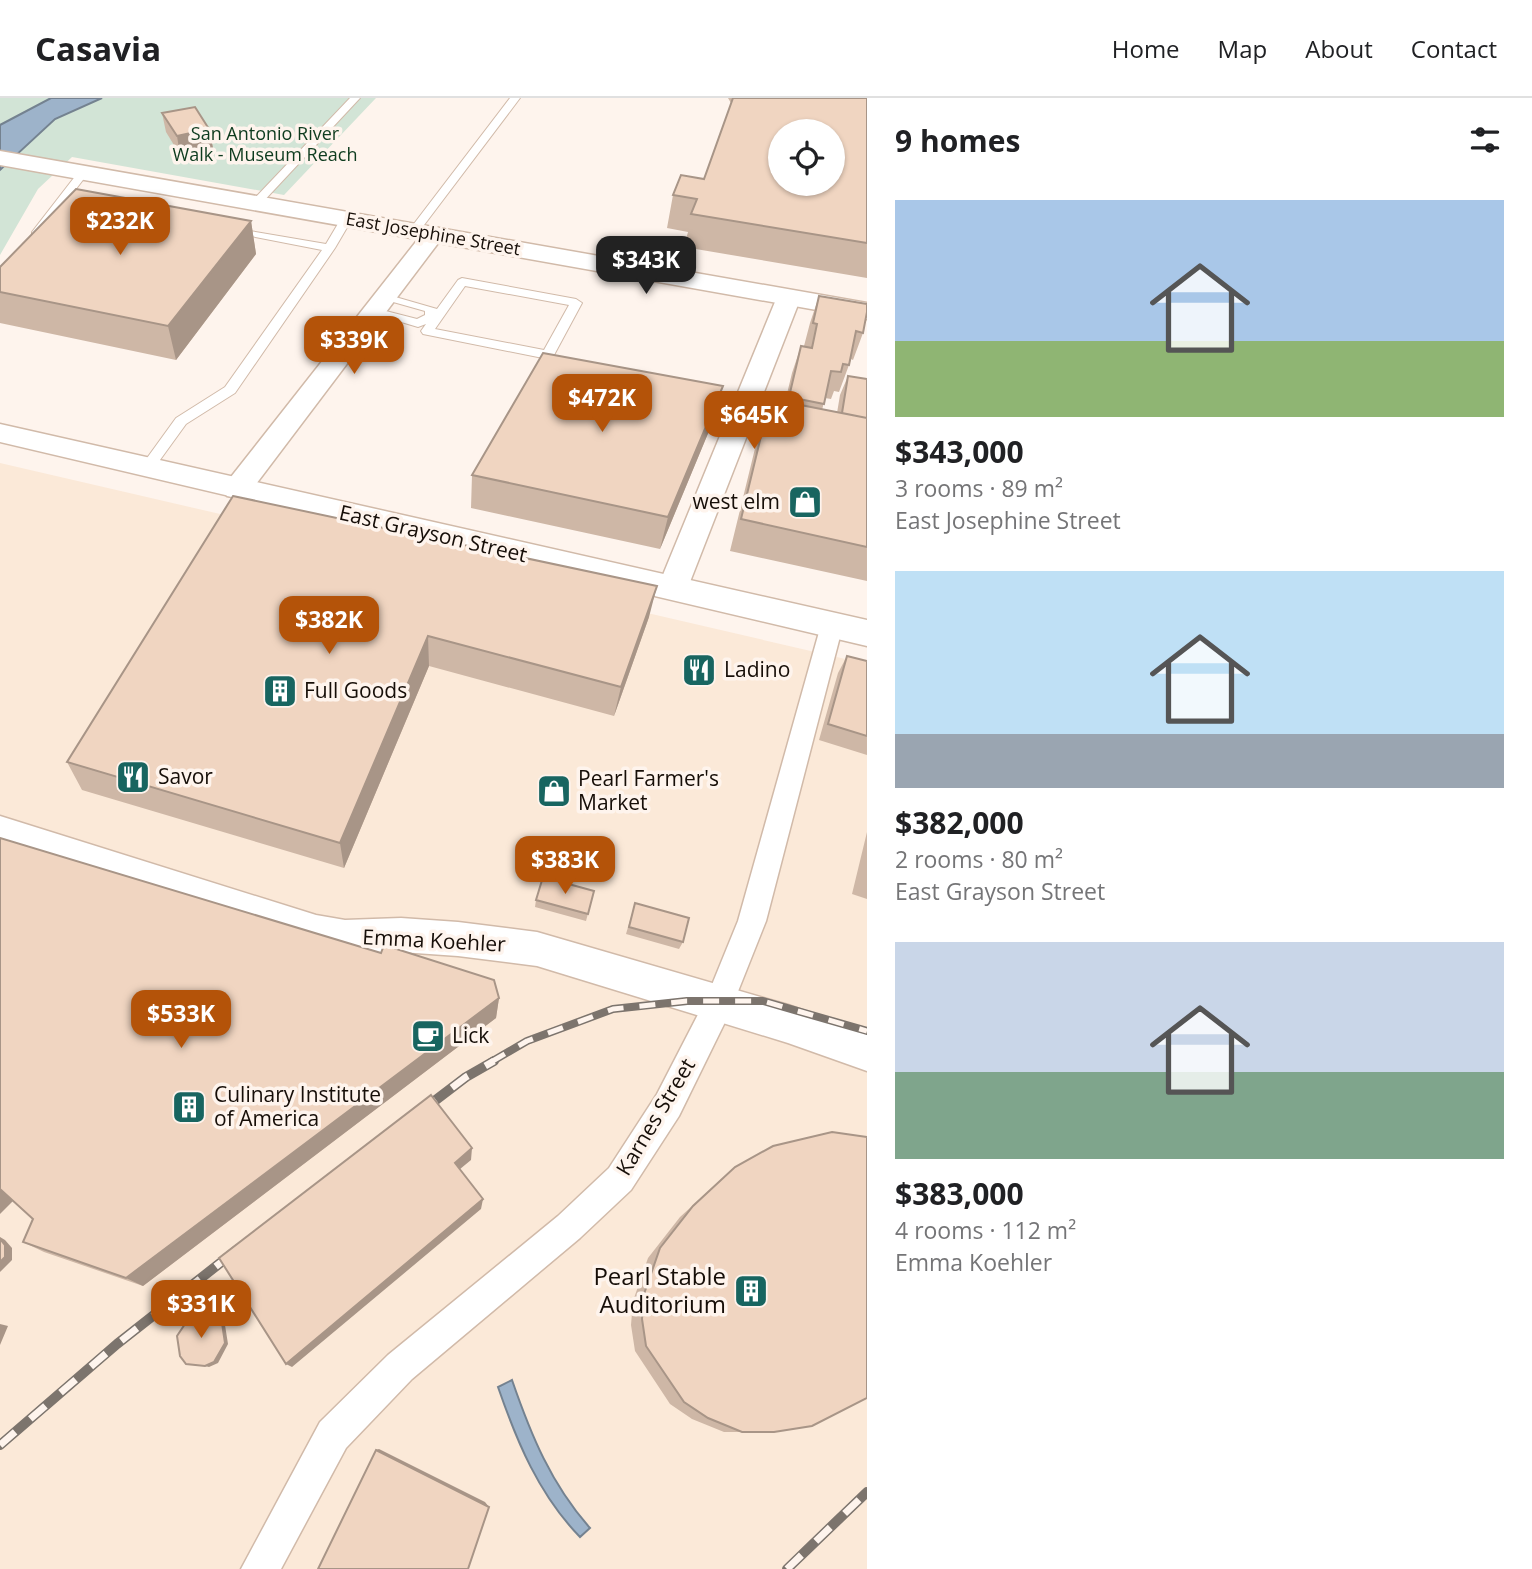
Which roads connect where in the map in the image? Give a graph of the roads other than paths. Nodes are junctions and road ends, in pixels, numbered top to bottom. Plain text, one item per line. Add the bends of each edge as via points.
1 (355, 98) edge
2 (515, 98) edge
3 (0, 158) edge
4 (84, 172) junction
5 (64, 198) junction
6 (78, 200) edge
7 (256, 203) junction
8 (346, 219) junction
9 (223, 228) edge
10 (424, 233) junction
11 (31, 242) edge
12 (329, 248) junction
13 (789, 297) junction
14 (379, 305) junction
15 (867, 311) edge
16 (434, 317) junction
17 (0, 433) edge
18 (147, 468) junction
19 (237, 489) junction
20 (673, 587) junction
21 (832, 625) junction
22 (867, 633) edge
23 (0, 831) edge
24 (719, 1004) junction
25 (867, 1052) edge
26 (260, 1569) edge

1 - 7 lane
2 - 10 lane
3 - 4 street, East Josephine Street
4 - 5 lane
4 - 7 street, East Josephine Street
5 - 6 lane
5 - 11 lane
7 - 8 street, East Josephine Street
8 - 10 street, East Josephine Street
8 - 12 lane
9 - 12 lane
10 - 13 street, East Josephine Street
10 - 14 street
12 - 18 lane via 230,390 181,421
13 - 15 street, East Josephine Street
13 - 20 street
14 - 16 lane via 418,323
14 - 16 lane via 431,309
14 - 19 street
16 - 16 lane via 462,282 576,303 548,355 428,331
17 - 18 street, East Grayson Street
18 - 19 street, East Grayson Street
19 - 20 street, East Grayson Street
20 - 21 street, East Grayson Street
21 - 22 street, East Grayson Street
21 - 24 street, Karnes Street via 752,921
23 - 24 street, Emma Koehler via 316,932 345,937 458,939 537,949
24 - 25 street, Emma Koehler
24 - 26 street, Karnes Street via 668,1105 620,1179 364,1401 333,1435

